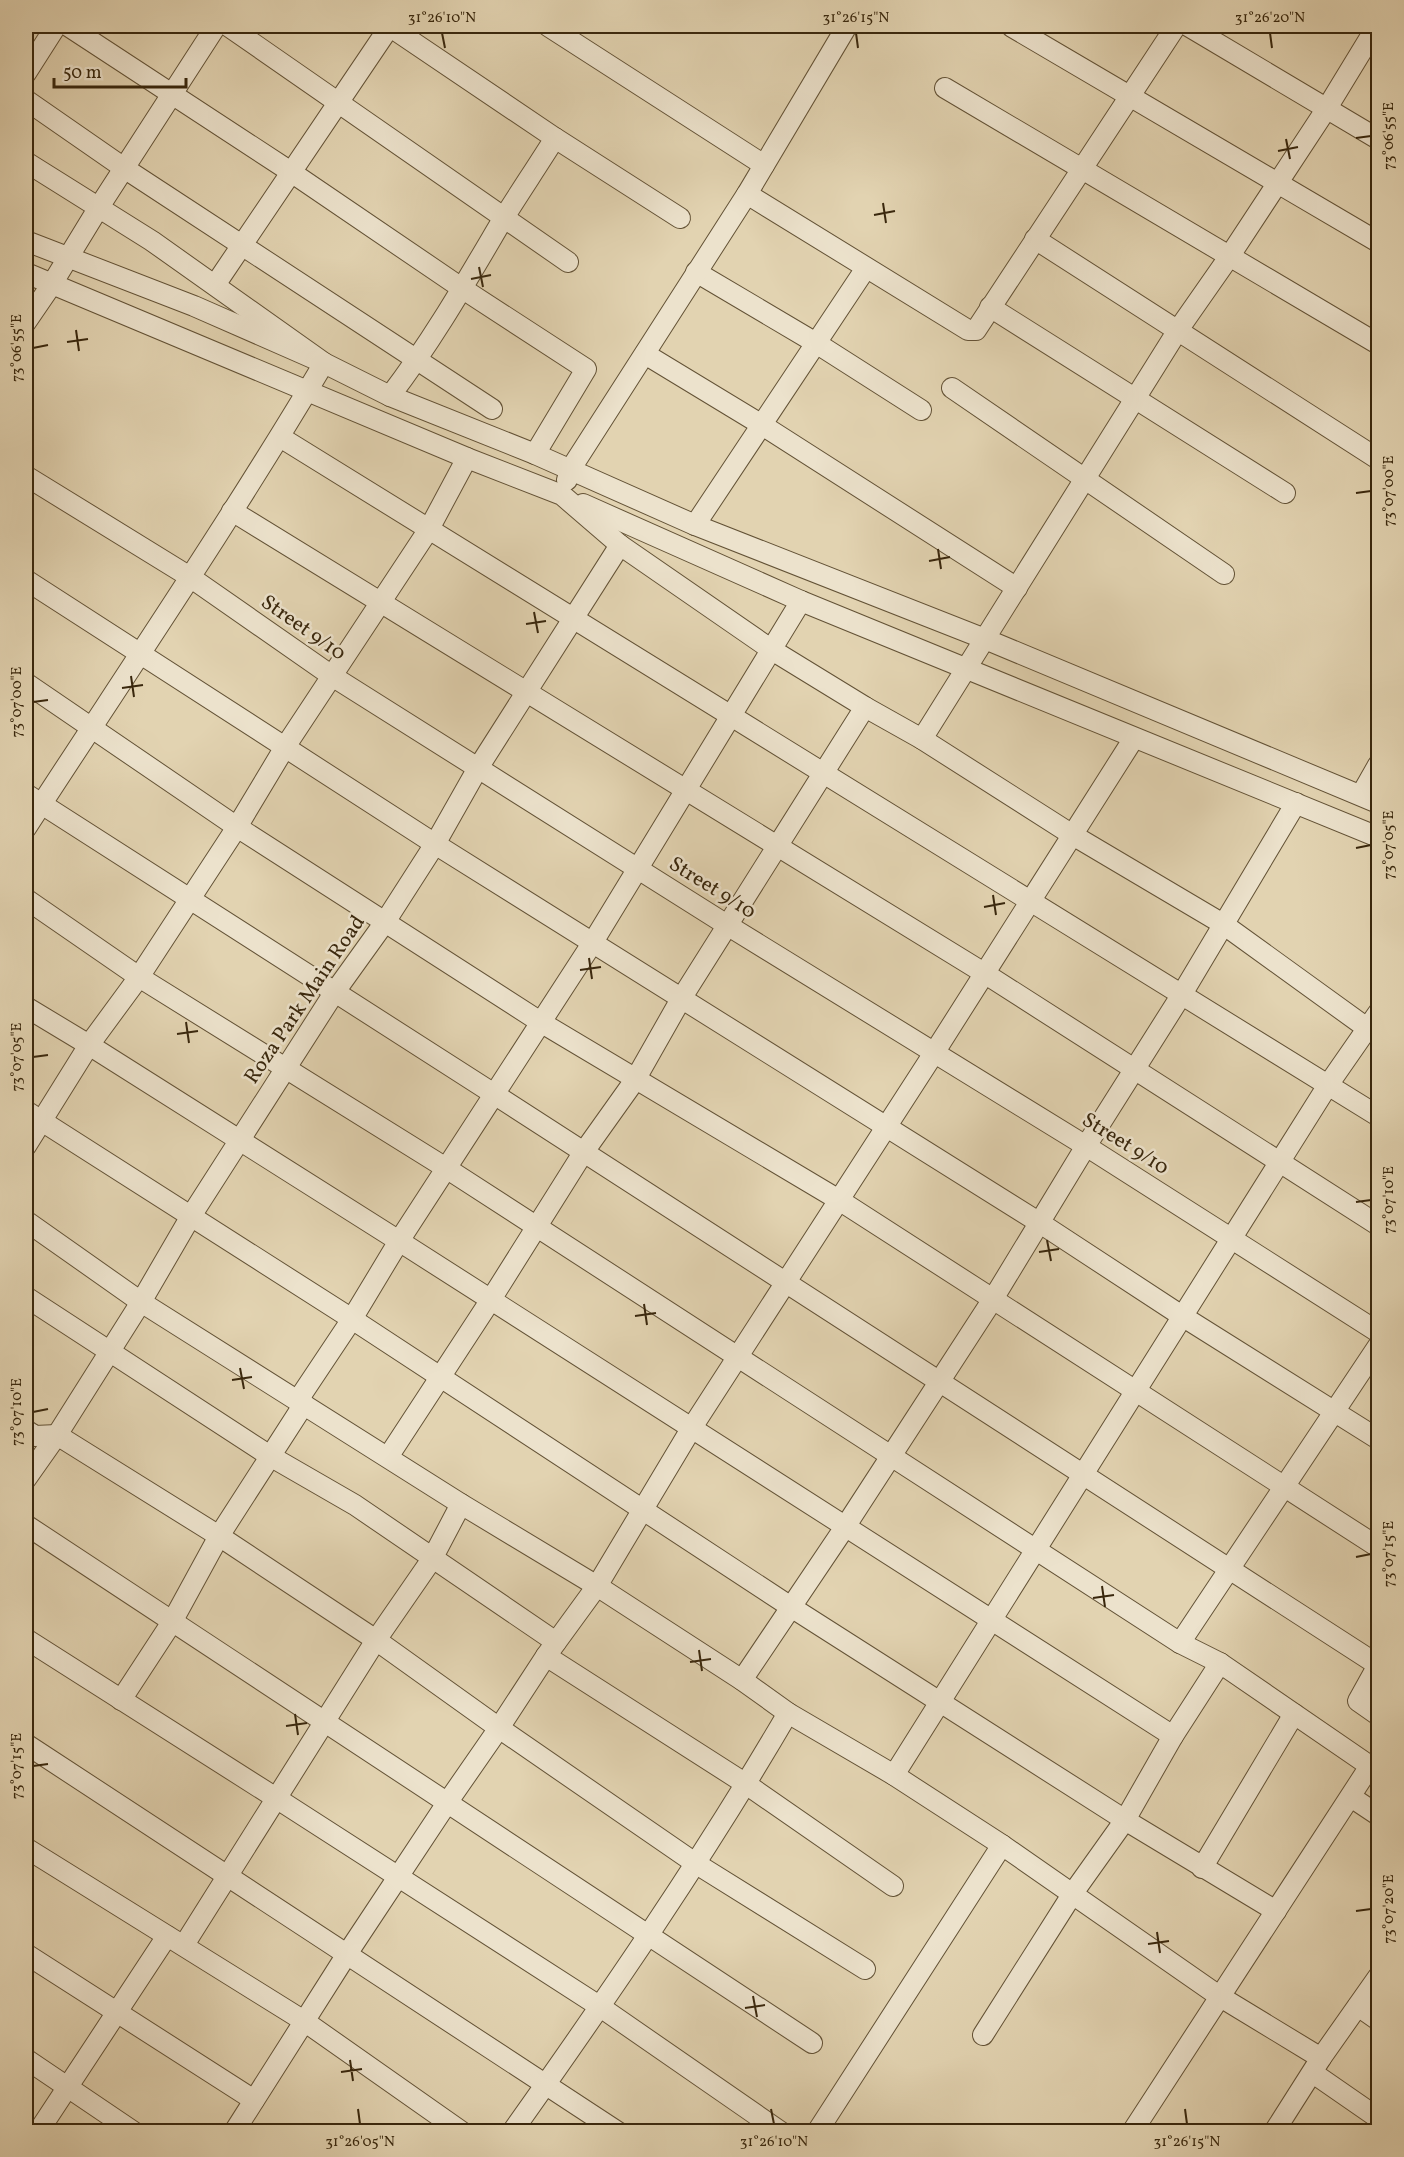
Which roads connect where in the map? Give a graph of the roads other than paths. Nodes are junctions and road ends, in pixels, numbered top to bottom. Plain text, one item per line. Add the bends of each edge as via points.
1 (56, 26) edge
2 (68, 26) edge
3 (216, 26) edge
4 (228, 26) edge
5 (390, 26) edge
6 (548, 26) edge
7 (847, 26) edge
8 (1176, 26) edge
9 (1188, 26) edge
10 (1377, 26) edge
11 (1012, 27) edge
12 (26, 73) edge
13 (945, 88) dead end
14 (171, 94) junction
15 (1129, 96) junction
16 (26, 100) edge
17 (339, 103) junction
18 (1327, 108) junction
19 (555, 138) junction
20 (1378, 139) edge
21 (26, 162) edge
22 (764, 165) junction
23 (124, 168) junction
24 (1080, 170) junction
25 (291, 172) junction
26 (1278, 182) junction
27 (747, 194) junction
28 (99, 207) junction
29 (504, 218) junction
30 (680, 218) dead end
31 (1035, 239) junction
32 (26, 241) edge
33 (1378, 242) edge
34 (242, 245) junction
35 (1229, 257) junction
36 (69, 258) junction
37 (568, 262) dead end
38 (866, 268) junction
39 (696, 272) junction
40 (26, 273) edge
41 (52, 284) junction
42 (215, 285) junction
43 (463, 290) junction
44 (990, 307) junction
45 (26, 322) edge
46 (1178, 330) junction
47 (816, 343) junction
48 (1378, 344) edge
49 (645, 354) junction
50 (418, 360) junction
51 (324, 363) junction
52 (952, 388) dead end
53 (307, 391) junction
54 (390, 396) junction
55 (1135, 399) junction
56 (492, 409) dead end
57 (921, 410) dead end
58 (762, 425) junction
59 (280, 437) junction
60 (535, 454) junction
61 (467, 458) junction
62 (1378, 459) edge
63 (570, 470) junction
64 (26, 476) edge
65 (1085, 478) junction
66 (1285, 493) dead end
67 (562, 495) junction
68 (232, 511) junction
69 (694, 525) junction
70 (429, 529) junction
71 (620, 545) junction
72 (1224, 574) dead end
73 (190, 577) junction
74 (26, 580) edge
75 (1017, 588) junction
76 (801, 601) junction
77 (381, 603) junction
78 (574, 619) junction
79 (984, 639) junction
80 (772, 650) junction
81 (139, 654) junction
82 (967, 669) junction
83 (332, 676) junction
84 (26, 683) edge
85 (527, 692) junction
86 (865, 707) junction
87 (731, 716) junction
88 (92, 728) junction
89 (1134, 738) junction
90 (922, 739) junction
91 (285, 747) junction
92 (1378, 765) edge
93 (478, 768) junction
94 (822, 773) junction
95 (686, 790) junction
96 (33, 799) edge
97 (1370, 799) edge
98 (1296, 803) junction
99 (237, 827) junction
100 (26, 828) edge
101 (1071, 834) junction
102 (1378, 837) edge
103 (435, 844) junction
104 (776, 846) junction
105 (638, 868) junction
106 (189, 899) junction
107 (26, 900) edge
108 (1030, 902) junction
109 (385, 922) junction
110 (1223, 924) junction
111 (727, 925) junction
112 (593, 942) junction
113 (984, 973) junction
114 (139, 977) junction
115 (334, 993) junction
116 (1182, 994) junction
117 (681, 999) junction
118 (26, 1007) edge
119 (542, 1023) junction
120 (1375, 1026) edge
121 (89, 1045) junction
122 (934, 1053) junction
123 (287, 1067) junction
124 (1136, 1070) junction
125 (635, 1080) junction
126 (1328, 1085) junction
127 (494, 1094) junction
128 (26, 1111) edge
129 (1378, 1116) edge
130 (43, 1121) junction
131 (886, 1128) junction
132 (240, 1141) junction
133 (26, 1146) edge
134 (1086, 1146) junction
135 (583, 1153) junction
136 (1280, 1162) junction
137 (447, 1168) junction
138 (839, 1200) junction
139 (191, 1216) junction
140 (26, 1221) edge
141 (1040, 1223) junction
142 (1378, 1225) edge
143 (536, 1228) junction
144 (1231, 1239) junction
145 (399, 1241) junction
146 (786, 1283) junction
147 (26, 1298) edge
148 (993, 1299) junction
149 (490, 1301) junction
150 (141, 1302) junction
151 (1182, 1316) junction
152 (352, 1319) junction
153 (1378, 1332) edge
154 (1378, 1346) edge
155 (108, 1352) junction
156 (737, 1358) junction
157 (440, 1377) junction
158 (939, 1382) junction
159 (1135, 1391) junction
160 (301, 1402) junction
161 (1334, 1412) junction
162 (691, 1429) junction
163 (26, 1430) edge
164 (57, 1435) junction
165 (1378, 1439) edge
166 (270, 1456) junction
167 (891, 1456) junction
168 (388, 1457) junction
169 (1082, 1474) junction
170 (26, 1479) edge
171 (1285, 1487) junction
172 (461, 1504) junction
173 (644, 1510) junction
174 (26, 1525) edge
175 (845, 1527) junction
176 (219, 1536) junction
177 (1378, 1547) edge
178 (1035, 1550) junction
179 (432, 1559) junction
180 (1230, 1569) junction
181 (597, 1586) junction
182 (791, 1607) junction
183 (991, 1620) junction
184 (172, 1622) junction
185 (26, 1639) edge
186 (376, 1640) junction
187 (1180, 1643) junction
188 (551, 1649) junction
189 (1220, 1663) junction
190 (1378, 1665) edge
191 (742, 1680) junction
192 (121, 1700) junction
193 (940, 1702) junction
194 (788, 1713) junction
195 (1294, 1714) junction
196 (1378, 1715) edge
197 (325, 1721) junction
198 (500, 1728) junction
199 (1173, 1736) junction
200 (26, 1744) edge
201 (894, 1775) junction
202 (746, 1784) junction
203 (1351, 1797) junction
204 (276, 1798) junction
205 (447, 1803) junction
206 (1378, 1815) edge
207 (1125, 1820) junction
208 (1002, 1845) junction
209 (26, 1848) edge
210 (695, 1863) junction
211 (1202, 1868) junction
212 (228, 1875) junction
213 (398, 1877) junction
214 (893, 1886) dead end
215 (1073, 1893) junction
216 (1276, 1911) junction
217 (649, 1935) junction
218 (176, 1940) junction
219 (26, 1954) edge
220 (347, 1954) junction
221 (865, 1969) dead end
222 (1378, 1977) edge
223 (1219, 1996) junction
224 (599, 2006) junction
225 (1358, 2006) junction
226 (117, 2012) junction
227 (1378, 2020) edge
228 (304, 2021) junction
229 (983, 2035) dead end
230 (812, 2043) dead end
231 (26, 2059) edge
232 (1317, 2066) junction
233 (546, 2084) junction
234 (68, 2088) junction
235 (254, 2100) junction
236 (1378, 2118) edge
237 (38, 2132) edge
238 (134, 2132) edge
239 (234, 2132) edge
240 (462, 2132) edge
241 (512, 2132) edge
242 (618, 2132) edge
243 (781, 2132) edge
244 (817, 2132) edge
245 (1132, 2132) edge
246 (1274, 2132) edge

1 - 12 street
2 - 14 street
3 - 14 street
4 - 17 street
5 - 17 street
5 - 19 street
6 - 22 street
7 - 22 street
8 - 15 street
9 - 18 street
10 - 18 street
11 - 15 street
13 - 24 street
14 - 23 street
14 - 25 street
15 - 24 street
15 - 26 street
16 - 23 street
17 - 25 street
17 - 29 street
18 - 20 street
18 - 26 street
19 - 29 street
19 - 30 street
21 - 28 street
22 - 27 street
23 - 28 street
23 - 34 street
24 - 31 street
24 - 35 street
25 - 34 street
25 - 43 street
26 - 33 street
26 - 35 street
27 - 38 street
27 - 39 street
28 - 36 street
28 - 42 street
29 - 37 street
29 - 43 street
31 - 44 street
31 - 46 street
32 - 36 street
34 - 42 street
34 - 50 street
35 - 46 street
35 - 48 street
36 - 41 street
36 - 51 street via 194,306
38 - 44 street via 968,330 976,330
38 - 47 street
39 - 47 street
39 - 49 street
40 - 41 street
41 - 45 street
41 - 53 street
42 - 51 street
43 - 50 street
43 - 60 street via 586,369
44 - 55 street
46 - 55 street
46 - 62 street
47 - 57 street
47 - 58 street
49 - 58 street
49 - 63 street
50 - 54 street
50 - 56 street
51 - 53 street
51 - 54 street
52 - 65 street
53 - 59 street
53 - 61 street
54 - 60 street
55 - 65 street
55 - 66 street
58 - 69 street
58 - 75 street
59 - 68 street
59 - 70 street
60 - 63 street
61 - 67 street
61 - 70 street
63 - 67 street
63 - 69 street
64 - 73 street, Street 9/10
65 - 72 street
65 - 75 street
67 - 71 street
67 - 76 street
68 - 73 street
68 - 77 street
69 - 79 street
70 - 77 street
70 - 78 street
71 - 78 street, Roza Park Main Road
71 - 80 street
73 - 81 street
73 - 83 street, Street 9/10
74 - 81 street
75 - 79 street
76 - 80 street
76 - 82 street
77 - 83 street
77 - 85 street
78 - 85 street, Roza Park Main Road
78 - 87 street
79 - 82 street
79 - 97 street
80 - 86 street
80 - 87 street
81 - 88 street
81 - 91 street
82 - 89 street
82 - 90 street
83 - 91 street
83 - 93 street, Street 9/10
84 - 88 street
85 - 93 street, Roza Park Main Road
85 - 95 street
86 - 90 street
86 - 94 street
87 - 94 street
87 - 95 street
88 - 96 street
88 - 99 street
89 - 98 street
89 - 101 street
90 - 101 street
91 - 99 street
91 - 103 street
92 - 97 street
93 - 103 street, Roza Park Main Road
93 - 105 street, Street 9/10
94 - 104 street
94 - 108 street
95 - 104 street
95 - 105 street
96 - 100 street
96 - 106 street
98 - 102 street
98 - 110 street
99 - 106 street
99 - 109 street
101 - 108 street
101 - 110 street
103 - 109 street, Roza Park Main Road
103 - 112 street
104 - 111 street
104 - 113 street
105 - 111 street, Street 9/10
105 - 112 street
106 - 114 street
106 - 115 street
107 - 114 street
108 - 113 street
108 - 116 street
109 - 115 street, Roza Park Main Road
109 - 119 street
110 - 116 street
110 - 120 street
111 - 117 street
111 - 122 street, Street 9/10
112 - 117 street
112 - 119 street
113 - 122 street
113 - 124 street
114 - 121 street
114 - 123 street
115 - 123 street, Roza Park Main Road
115 - 127 street
116 - 124 street
116 - 126 street
117 - 125 street
117 - 131 street
118 - 121 street
119 - 125 street
119 - 127 street
120 - 126 street
121 - 130 street
121 - 132 street
122 - 131 street
122 - 134 street, Street 9/10
123 - 132 street, Roza Park Main Road
123 - 137 street
124 - 134 street
124 - 136 street
125 - 135 street
125 - 138 street
126 - 129 street
126 - 136 street
127 - 135 street
127 - 137 street
128 - 130 street
130 - 133 street
130 - 139 street
131 - 138 street
131 - 141 street
132 - 139 street, Roza Park Main Road
132 - 145 street
134 - 141 street
134 - 144 street, Street 9/10
135 - 143 street
135 - 146 street
136 - 142 street
136 - 144 street
137 - 143 street
137 - 145 street
138 - 146 street
138 - 148 street
139 - 150 street, Roza Park Main Road
139 - 152 street
140 - 150 street
141 - 148 street
141 - 151 street
143 - 149 street
143 - 156 street
144 - 151 street
144 - 153 street, Street 9/10
145 - 149 street
145 - 152 street
146 - 156 street
146 - 158 street
147 - 155 street
148 - 158 street
148 - 159 street
149 - 157 street
149 - 162 street
150 - 155 street, Roza Park Main Road
150 - 160 street
151 - 159 street
151 - 161 street
152 - 157 street
152 - 160 street
154 - 161 street
155 - 164 street, Roza Park Main Road
155 - 166 street
156 - 162 street
156 - 167 street
157 - 168 street
157 - 173 street
158 - 167 street
158 - 169 street
159 - 169 street
159 - 171 street
160 - 166 street
160 - 168 street
161 - 165 street
161 - 171 street
162 - 173 street
162 - 175 street
163 - 164 street via 35,1436
164 - 170 street, Roza Park Main Road
164 - 176 street
166 - 176 street
166 - 179 street via 356,1505
167 - 175 street
167 - 178 street
168 - 172 street
169 - 178 street
169 - 180 street
171 - 177 street
171 - 180 street
172 - 179 street
172 - 181 street
173 - 181 street
173 - 182 street
174 - 184 street
175 - 182 street
175 - 183 street
176 - 184 street
176 - 186 street
178 - 183 street
178 - 187 street
179 - 186 street
179 - 188 street
180 - 187 street
180 - 190 street
181 - 188 street
181 - 191 street
182 - 191 street
182 - 193 street
183 - 193 street
183 - 199 street
184 - 192 street
184 - 197 street
185 - 192 street
186 - 197 street
186 - 198 street
187 - 189 street
188 - 198 street
188 - 202 street
189 - 195 street
189 - 199 street
190 - 196 street via 1358,1701
191 - 194 street
192 - 204 street
193 - 201 street
193 - 207 street
194 - 201 street
194 - 202 street
195 - 203 street via 1370,1766
195 - 211 street
197 - 204 street
197 - 205 street
198 - 205 street
198 - 210 street
199 - 207 street
200 - 212 street
201 - 208 street
202 - 210 street
202 - 214 street
203 - 206 street
203 - 216 street
204 - 212 street
204 - 213 street
205 - 213 street
205 - 217 street
207 - 211 street
207 - 215 street
208 - 215 street
208 - 244 street
209 - 218 street
210 - 217 street
210 - 221 street
211 - 216 street
212 - 218 street
212 - 220 street
213 - 220 street
213 - 224 street
215 - 223 street
215 - 229 street
216 - 223 street
217 - 224 street
217 - 230 street
218 - 226 street
218 - 228 street
219 - 226 street
220 - 228 street
220 - 233 street
222 - 225 street
223 - 232 street
223 - 245 street
224 - 233 street
224 - 243 street
225 - 227 street
225 - 232 street
226 - 234 street
226 - 235 street
228 - 235 street
228 - 240 street
231 - 234 street
232 - 236 street
232 - 246 street
233 - 241 street
233 - 242 street
234 - 237 street
234 - 238 street
235 - 239 street

